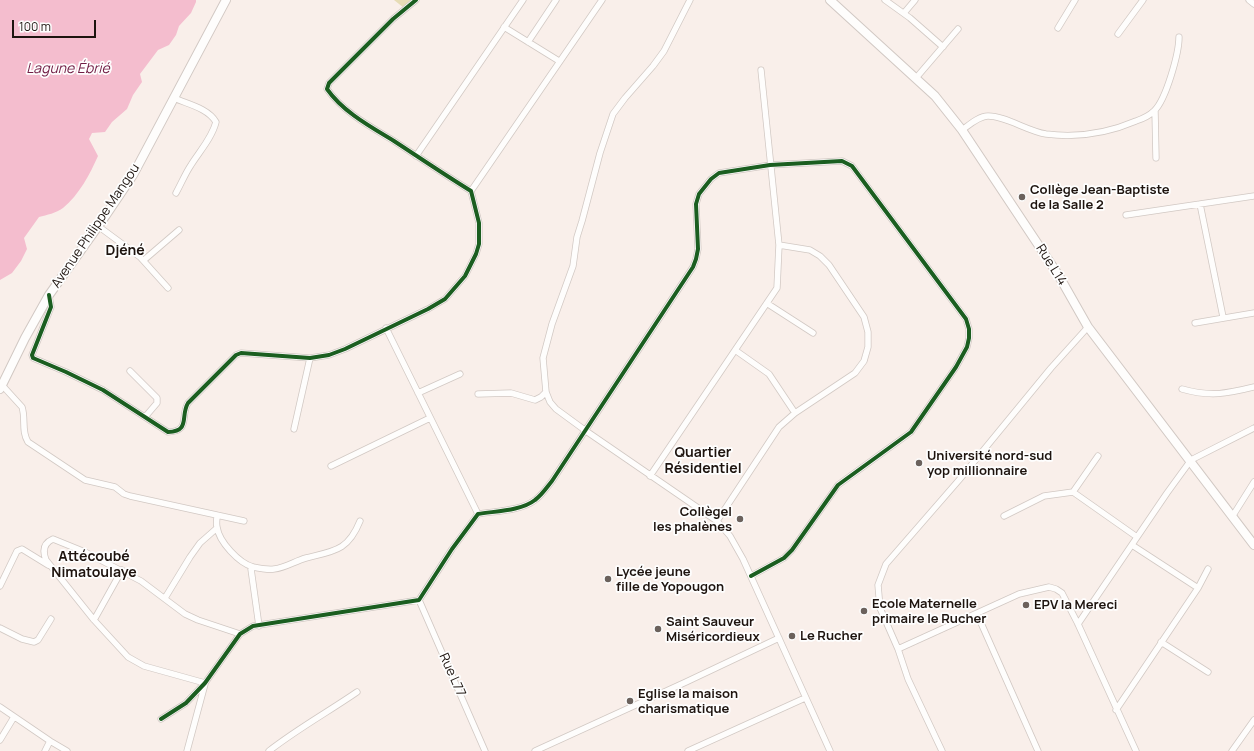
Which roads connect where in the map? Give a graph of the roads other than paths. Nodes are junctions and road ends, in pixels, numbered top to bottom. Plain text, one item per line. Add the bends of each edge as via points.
1 (226, 0) edge
2 (416, 0) edge
3 (523, 0) edge
4 (556, 0) edge
5 (602, 0) edge
6 (690, 0) edge
7 (830, 0) edge
8 (885, 0) edge
9 (915, 0) edge
10 (1076, 0) edge
11 (1142, 0) edge
12 (1249, 0) edge
13 (1254, 4) edge
14 (904, 14) junction
15 (504, 27) junction
16 (1058, 28) dead end
17 (958, 29) dead end
18 (1118, 34) dead end
19 (1180, 37) dead end
20 (528, 42) junction
21 (943, 47) junction
22 (559, 61) junction
23 (761, 70) dead end
24 (916, 78) junction
25 (174, 98) junction
26 (1155, 111) junction
27 (962, 130) junction
28 (416, 156) junction
29 (1156, 158) dead end
30 (770, 165) junction
31 (471, 191) junction
32 (176, 193) dead end
33 (1254, 196) edge
34 (1200, 204) junction
35 (1126, 215) dead end
36 (98, 226) junction
37 (179, 230) dead end
38 (779, 244) junction
39 (144, 260) junction
40 (168, 288) dead end
41 (49, 295) junction
42 (768, 304) junction
43 (1254, 312) edge
44 (1222, 317) junction
45 (1195, 323) dead end
46 (1088, 327) junction
47 (386, 328) junction
48 (813, 333) dead end
49 (735, 350) junction
50 (310, 358) junction
51 (130, 371) dead end
52 (460, 374) dead end
53 (1, 387) edge
54 (1254, 388) edge
55 (1182, 389) dead end
56 (546, 392) junction
57 (418, 393) junction
58 (478, 394) dead end
59 (795, 414) junction
60 (145, 418) junction
61 (430, 418) junction
62 (1254, 428) edge
63 (294, 429) dead end
64 (586, 431) junction
65 (1098, 456) dead end
66 (1191, 460) junction
67 (331, 466) dead end
68 (650, 476) junction
69 (1254, 482) edge
70 (1073, 492) junction
71 (478, 514) junction
72 (217, 515) junction
73 (1004, 516) dead end
74 (1232, 516) junction
75 (244, 521) dead end
76 (360, 521) dead end
77 (717, 521) junction
78 (217, 528) junction
79 (1137, 537) junction
80 (1254, 545) edge
81 (1132, 546) junction
82 (51, 567) junction
83 (253, 567) junction
84 (1208, 569) dead end
85 (122, 570) junction
86 (751, 576) junction
87 (0, 586) edge
88 (1198, 588) junction
89 (165, 598) junction
90 (418, 600) junction
91 (977, 614) junction
92 (51, 619) dead end
93 (94, 620) junction
94 (1078, 624) junction
95 (259, 626) junction
96 (0, 628) edge
97 (240, 634) junction
98 (779, 638) junction
99 (1161, 642) junction
100 (898, 649) junction
101 (1208, 672) dead end
102 (205, 684) junction
103 (357, 692) dead end
104 (805, 698) junction
105 (0, 708) edge
106 (1116, 710) junction
107 (14, 717) junction
108 (161, 719) dead end
109 (1254, 720) edge
110 (0, 740) edge
111 (50, 741) junction
112 (698, 749) edge
113 (45, 751) edge
114 (68, 751) edge
115 (187, 751) edge
116 (269, 751) edge
117 (485, 751) edge
118 (535, 751) edge
119 (688, 751) edge
120 (830, 751) edge
121 (942, 751) edge
122 (1038, 751) edge
123 (1136, 751) edge
124 (1232, 751) edge

1 - 25 street, Avenue Philippe Mangou
2 - 28 street via 393,19 329,83 327,89 354,115
3 - 15 street
4 - 20 street
5 - 22 street
6 - 56 street via 654,66 613,114 580,227 573,266 546,342 543,358
7 - 24 street, Rue L14
8 - 14 street
9 - 14 street
10 - 16 street
11 - 18 street
12 - 13 street
14 - 21 street
15 - 20 street
15 - 28 street
17 - 21 street
19 - 26 street via 1166,92
20 - 22 street
21 - 24 street
22 - 31 street
23 - 30 street
24 - 27 street, Rue L14 via 935,96
25 - 32 street via 206,112 216,122
25 - 36 street, Avenue Philippe Mangou via 132,175
26 - 27 street via 1142,119 1112,130 1081,135 1045,134 1002,118 987,116
26 - 29 street
27 - 46 street, Rue L14 via 1059,276
28 - 31 street
30 - 38 street
30 - 64 street via 719,173 699,194 696,204 698,249 693,267
30 - 86 street via 842,161 852,166 966,319 969,338 956,367 911,432 838,485 792,550 784,558
31 - 47 street via 479,223 479,244 465,276 445,299
33 - 34 street
34 - 35 street
34 - 44 street
36 - 39 street
36 - 41 street, Avenue Philippe Mangou
37 - 39 street
38 - 42 street via 777,288
38 - 59 street via 810,250 820,256 829,265 864,317 868,332 868,347 864,361 855,373
39 - 40 street
41 - 53 street, Avenue Philippe Mangou
41 - 60 street via 51,307 32,356 103,390
42 - 48 street
42 - 49 street
43 - 44 street
44 - 45 street
46 - 66 street, Rue L14
46 - 100 street via 886,564 878,585 880,608
47 - 50 street via 345,349
47 - 57 street
49 - 59 street via 769,374
49 - 68 street
50 - 60 street via 242,353 236,355 188,403 184,412 185,421 178,430 168,432
50 - 63 street
51 - 60 street via 157,398 157,403
52 - 57 street
53 - 72 street via 22,407 24,436 28,442 85,480 114,487 130,496
54 - 55 street via 1229,394 1205,395
56 - 58 street via 535,400 511,393
56 - 64 street via 556,409
57 - 61 street
59 - 77 street via 775,433
61 - 67 street
61 - 71 street
62 - 66 street
64 - 68 street
64 - 71 street via 537,499 520,508
65 - 70 street
66 - 74 street, Rue L14
66 - 79 street
68 - 77 street
69 - 74 street
70 - 73 street via 1044,496
70 - 79 street
71 - 90 street
72 - 75 street
72 - 78 street
74 - 80 street, Rue L14
76 - 83 street via 347,542 326,554 302,559 280,568
77 - 86 street via 730,536
78 - 83 street via 232,555
78 - 89 street via 200,543
79 - 81 street
81 - 88 street
81 - 94 street
82 - 85 street via 44,555 44,548 47,542 53,539
82 - 87 street via 22,549 14,556
82 - 93 street
83 - 95 street via 251,569
84 - 88 street
85 - 89 street
85 - 93 street
86 - 98 street
88 - 99 street
89 - 97 street via 185,614
90 - 95 street
90 - 117 street, Rue L77
91 - 94 street via 1019,594 1049,586 1062,593
91 - 100 street
91 - 122 street
92 - 96 street via 38,640 34,642
93 - 102 street via 128,657 144,666
94 - 106 street
95 - 97 street via 246,629
97 - 102 street
98 - 104 street
98 - 118 street
99 - 101 street
99 - 106 street
100 - 121 street via 908,679
102 - 108 street via 186,703
102 - 115 street
103 - 116 street
104 - 112 street
104 - 120 street
105 - 107 street
106 - 123 street
107 - 110 street
107 - 111 street
109 - 124 street
111 - 113 street
111 - 114 street
112 - 119 street

